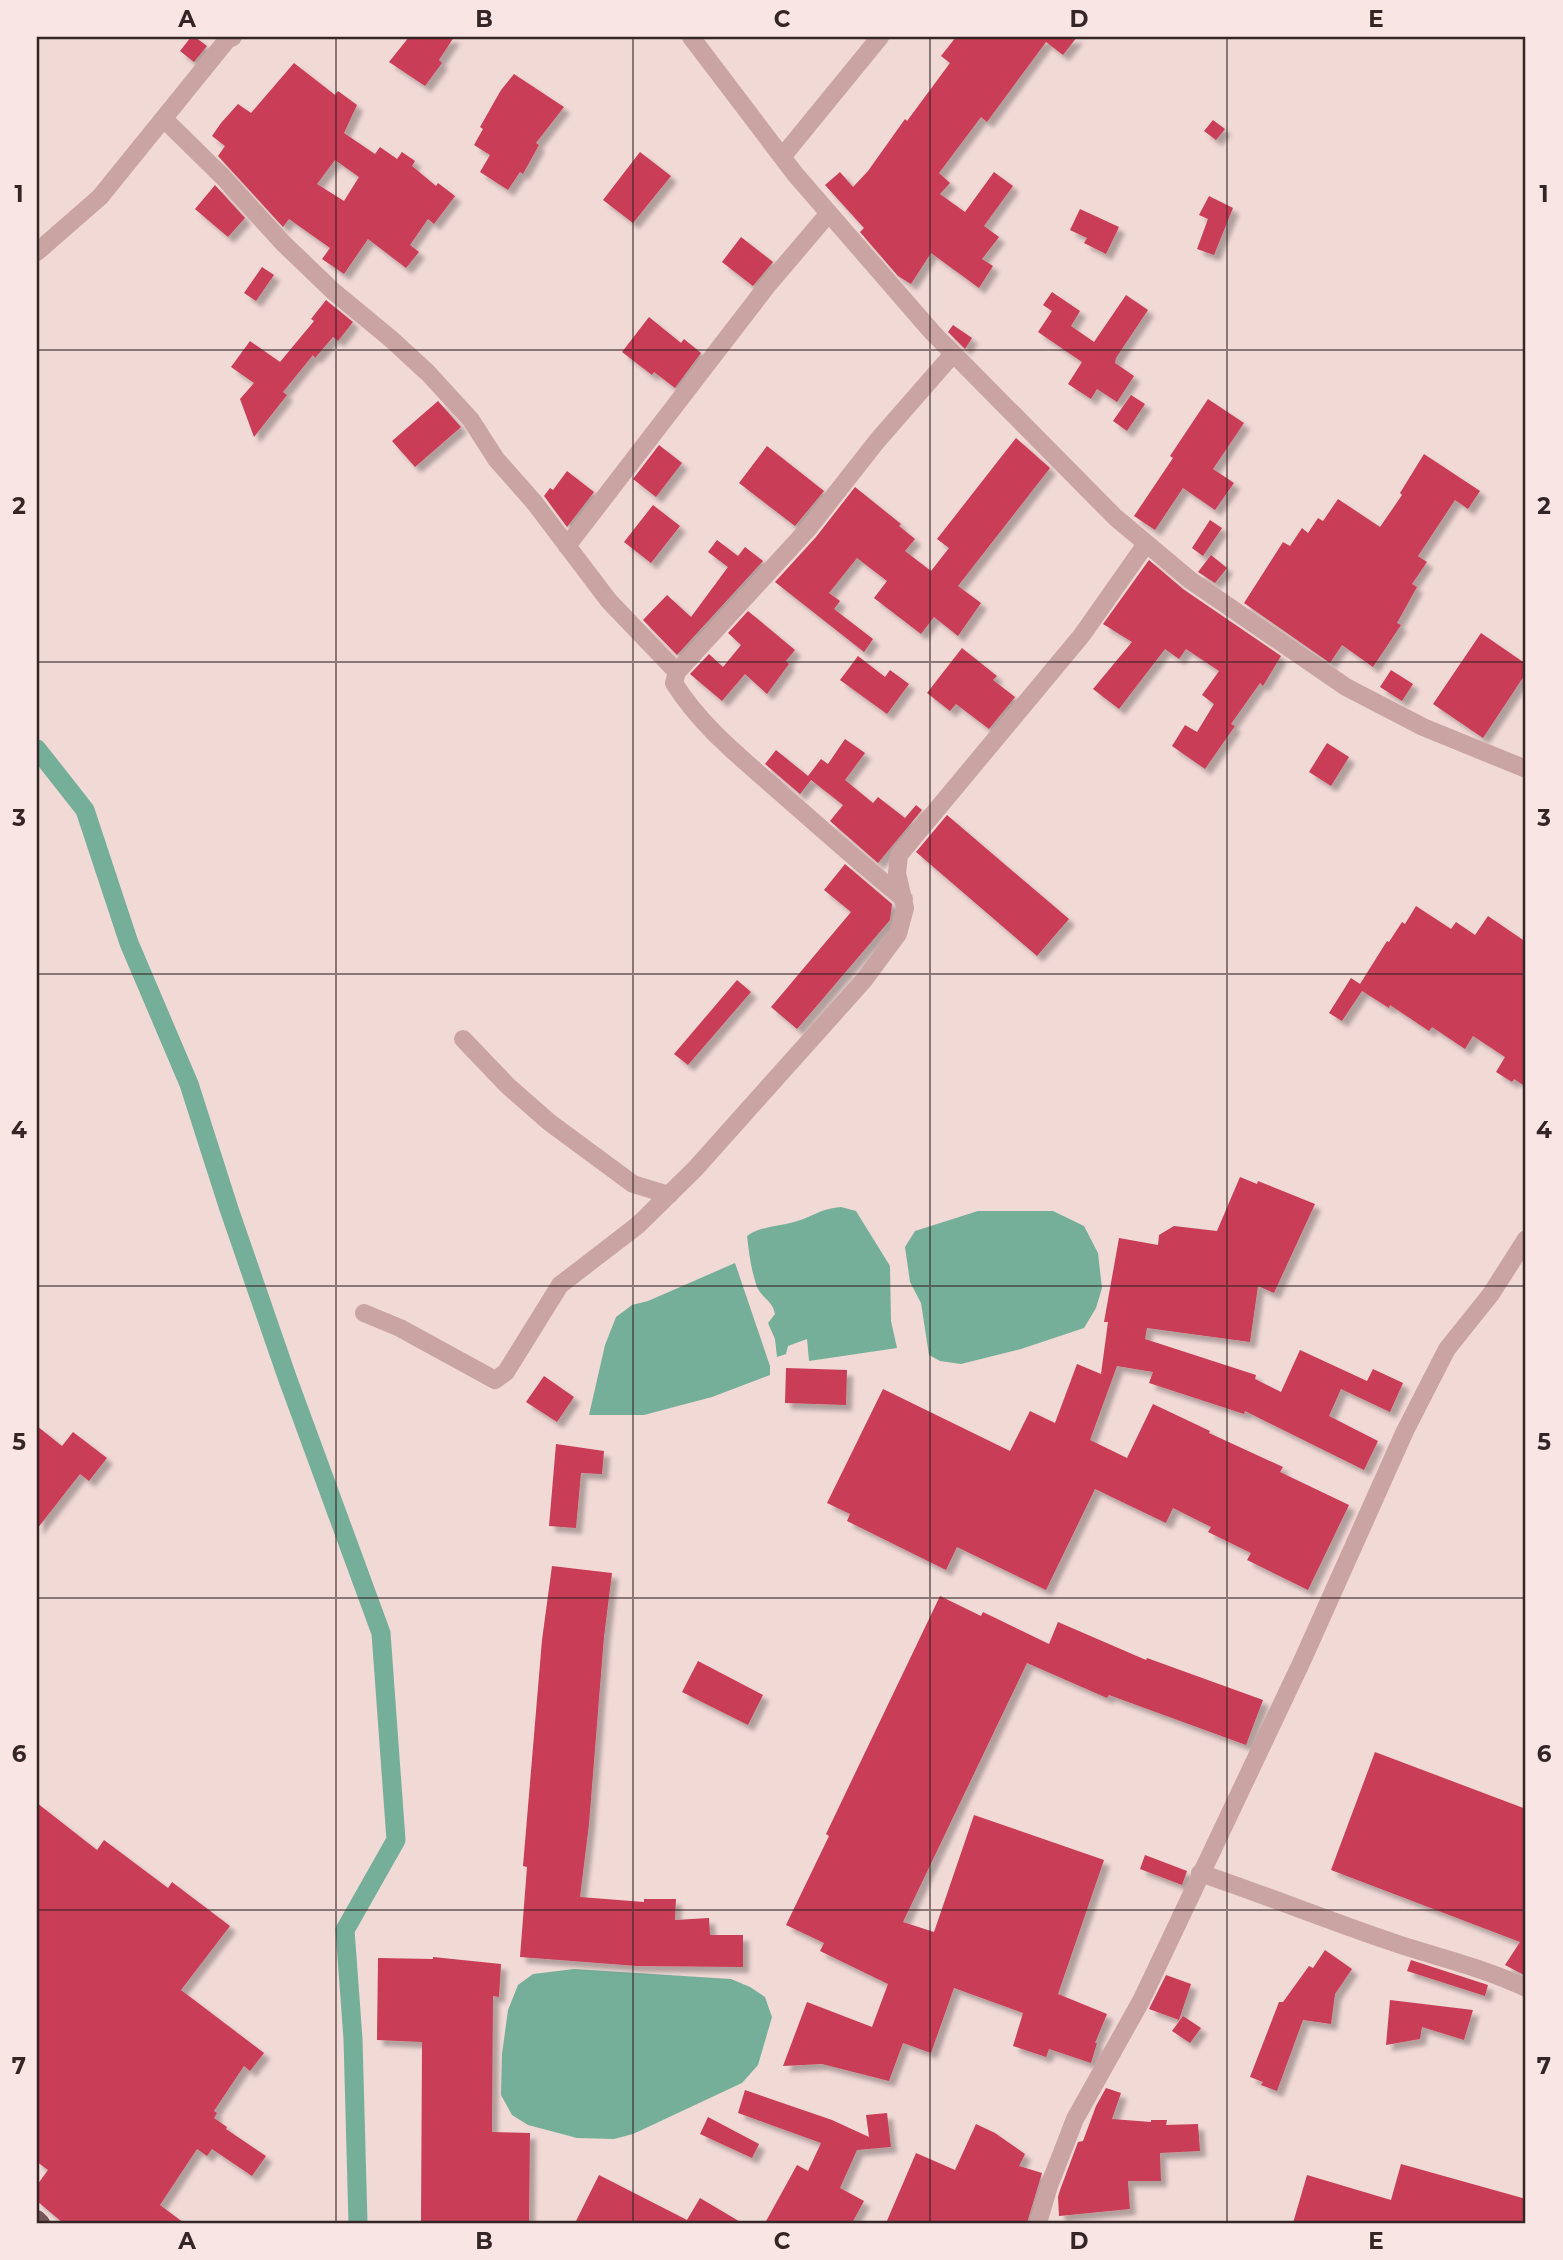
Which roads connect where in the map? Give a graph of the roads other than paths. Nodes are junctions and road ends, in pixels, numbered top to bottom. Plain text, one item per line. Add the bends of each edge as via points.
1 (233, 37) edge
2 (691, 37) edge
3 (880, 37) edge
4 (164, 119) junction
5 (782, 157) junction
6 (829, 213) junction
7 (37, 252) edge
8 (953, 354) junction
9 (1146, 544) junction
10 (567, 547) junction
11 (677, 672) junction
12 (1526, 769) edge
13 (904, 899) junction
14 (463, 1039) dead end
15 (669, 1195) junction
16 (1526, 1239) edge
17 (364, 1313) dead end
18 (1200, 1873) junction
19 (1526, 1988) edge
20 (37, 2219) edge
21 (41, 2223) edge
22 (1038, 2223) edge

1 - 4 street
2 - 5 street
3 - 5 street
4 - 7 street via 100,197
4 - 10 street via 283,243 428,373 471,420 496,459
5 - 6 street
6 - 8 street
6 - 10 street via 767,286
8 - 9 street
8 - 11 street via 808,529
9 - 12 street via 1190,580 1346,687 1423,727
9 - 13 street via 1082,635 899,855 897,873
10 - 11 street via 609,601
11 - 13 street via 674,683 688,705 720,739
13 - 15 street via 898,934 864,981
14 - 15 street via 549,1122 633,1184
15 - 17 street via 560,1285 506,1372 495,1380
16 - 18 street via 1447,1349
18 - 19 street
18 - 22 street via 1141,2001 1075,2119
20 - 21 main road

